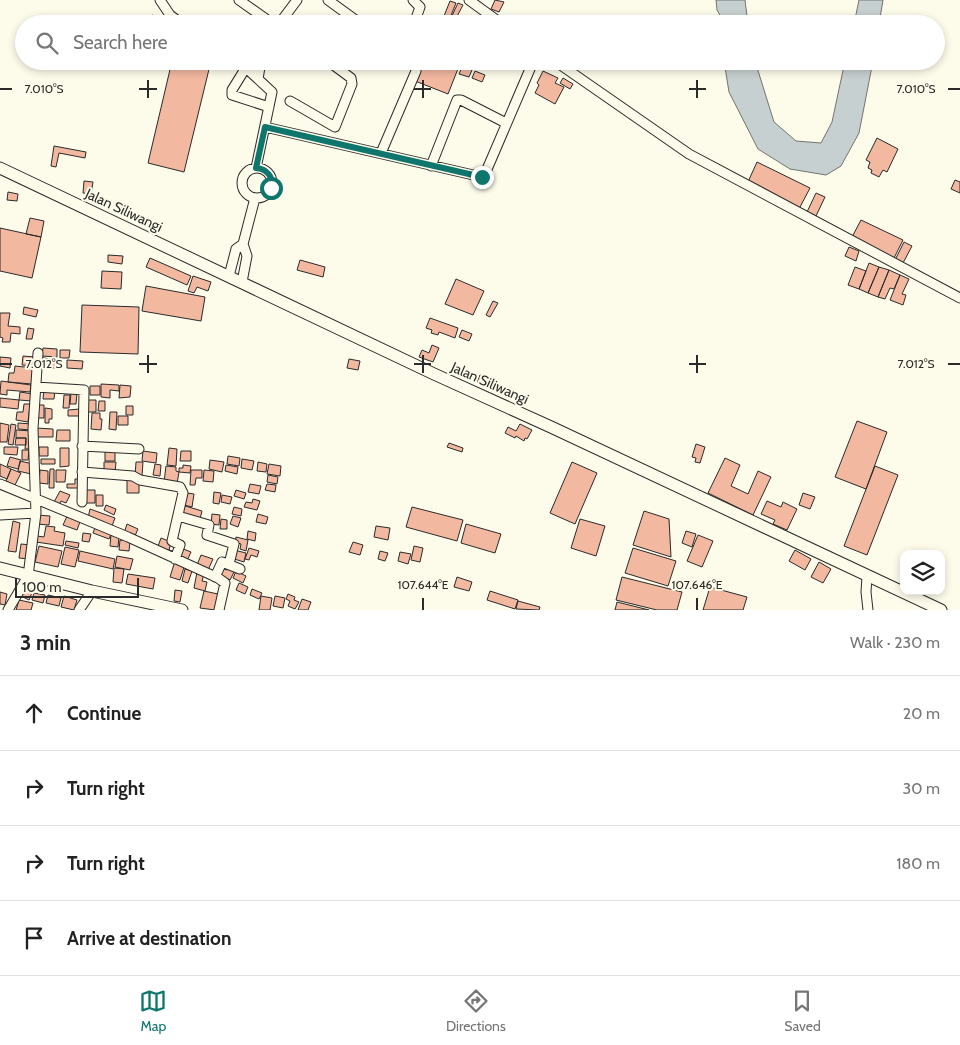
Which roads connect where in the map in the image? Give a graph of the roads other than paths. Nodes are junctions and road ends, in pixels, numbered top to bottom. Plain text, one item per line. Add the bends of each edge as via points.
1 (160, 0) edge
2 (239, 0) edge
3 (297, 0) edge
4 (328, 0) edge
5 (414, 0) edge
6 (469, 0) edge
7 (170, 15) edge
8 (260, 15) edge
9 (286, 15) edge
10 (349, 15) edge
11 (417, 15) edge
12 (490, 15) edge
13 (244, 70) edge
14 (251, 70) edge
15 (260, 70) edge
16 (340, 70) edge
17 (529, 70) edge
18 (568, 70) edge
19 (416, 71) dead end
20 (258, 79) junction
21 (290, 101) dead end
22 (269, 107) junction
23 (506, 123) junction
24 (265, 127) junction
25 (335, 127) junction
26 (330, 143) junction
27 (381, 153) junction
28 (431, 166) junction
29 (0, 168) edge
30 (256, 168) junction
31 (255, 198) junction
32 (243, 244) junction
33 (229, 276) junction
34 (242, 282) junction
35 (960, 298) edge
36 (38, 352) dead end
37 (36, 387) junction
38 (82, 446) junction
39 (139, 449) dead end
40 (82, 472) junction
41 (0, 484) edge
42 (36, 499) junction
43 (82, 502) dead end
44 (36, 513) junction
45 (0, 515) edge
46 (178, 516) junction
47 (175, 558) junction
48 (228, 564) junction
49 (0, 568) edge
50 (240, 569) dead end
51 (28, 576) junction
52 (215, 576) junction
53 (867, 576) junction
54 (92, 591) junction
55 (8, 610) edge
56 (79, 610) edge
57 (182, 610) edge
58 (219, 610) edge
59 (868, 610) edge
60 (942, 610) edge

1 - 7 street
2 - 8 street
3 - 9 street
4 - 10 street
5 - 11 street via 420,7
6 - 12 street
13 - 22 street via 232,95
14 - 20 street
15 - 20 street
16 - 25 street via 351,78 352,84
17 - 23 street
18 - 35 street via 689,154
19 - 27 street
20 - 22 street via 272,92
21 - 25 street
22 - 24 street
23 - 28 street via 482,177
23 - 28 street via 458,100
24 - 26 street
24 - 30 street
25 - 26 street
26 - 27 street
27 - 28 street
29 - 33 main road, Jalan Siliwangi
30 - 31 street via 246,172 242,184 246,193
30 - 31 street via 268,172 272,185 267,194
31 - 32 street
32 - 33 street via 236,249
32 - 34 street via 247,256
33 - 34 main road, Jalan Siliwangi
34 - 53 main road, Jalan Siliwangi
36 - 37 street
37 - 38 street via 84,390
37 - 42 street
38 - 39 street
38 - 40 street
40 - 43 street
40 - 46 street via 133,476 180,487 183,494
41 - 42 street
42 - 44 street
42 - 47 street
44 - 45 street
44 - 51 street
46 - 47 street via 172,541 180,545
46 - 48 street via 209,525 207,535 234,544
47 - 52 street
48 - 50 street
48 - 52 street via 222,562
49 - 51 main road
51 - 54 main road
51 - 55 street
52 - 58 street via 225,583
53 - 59 street
53 - 60 main road, Jalan Siliwangi
54 - 56 street
54 - 57 main road

